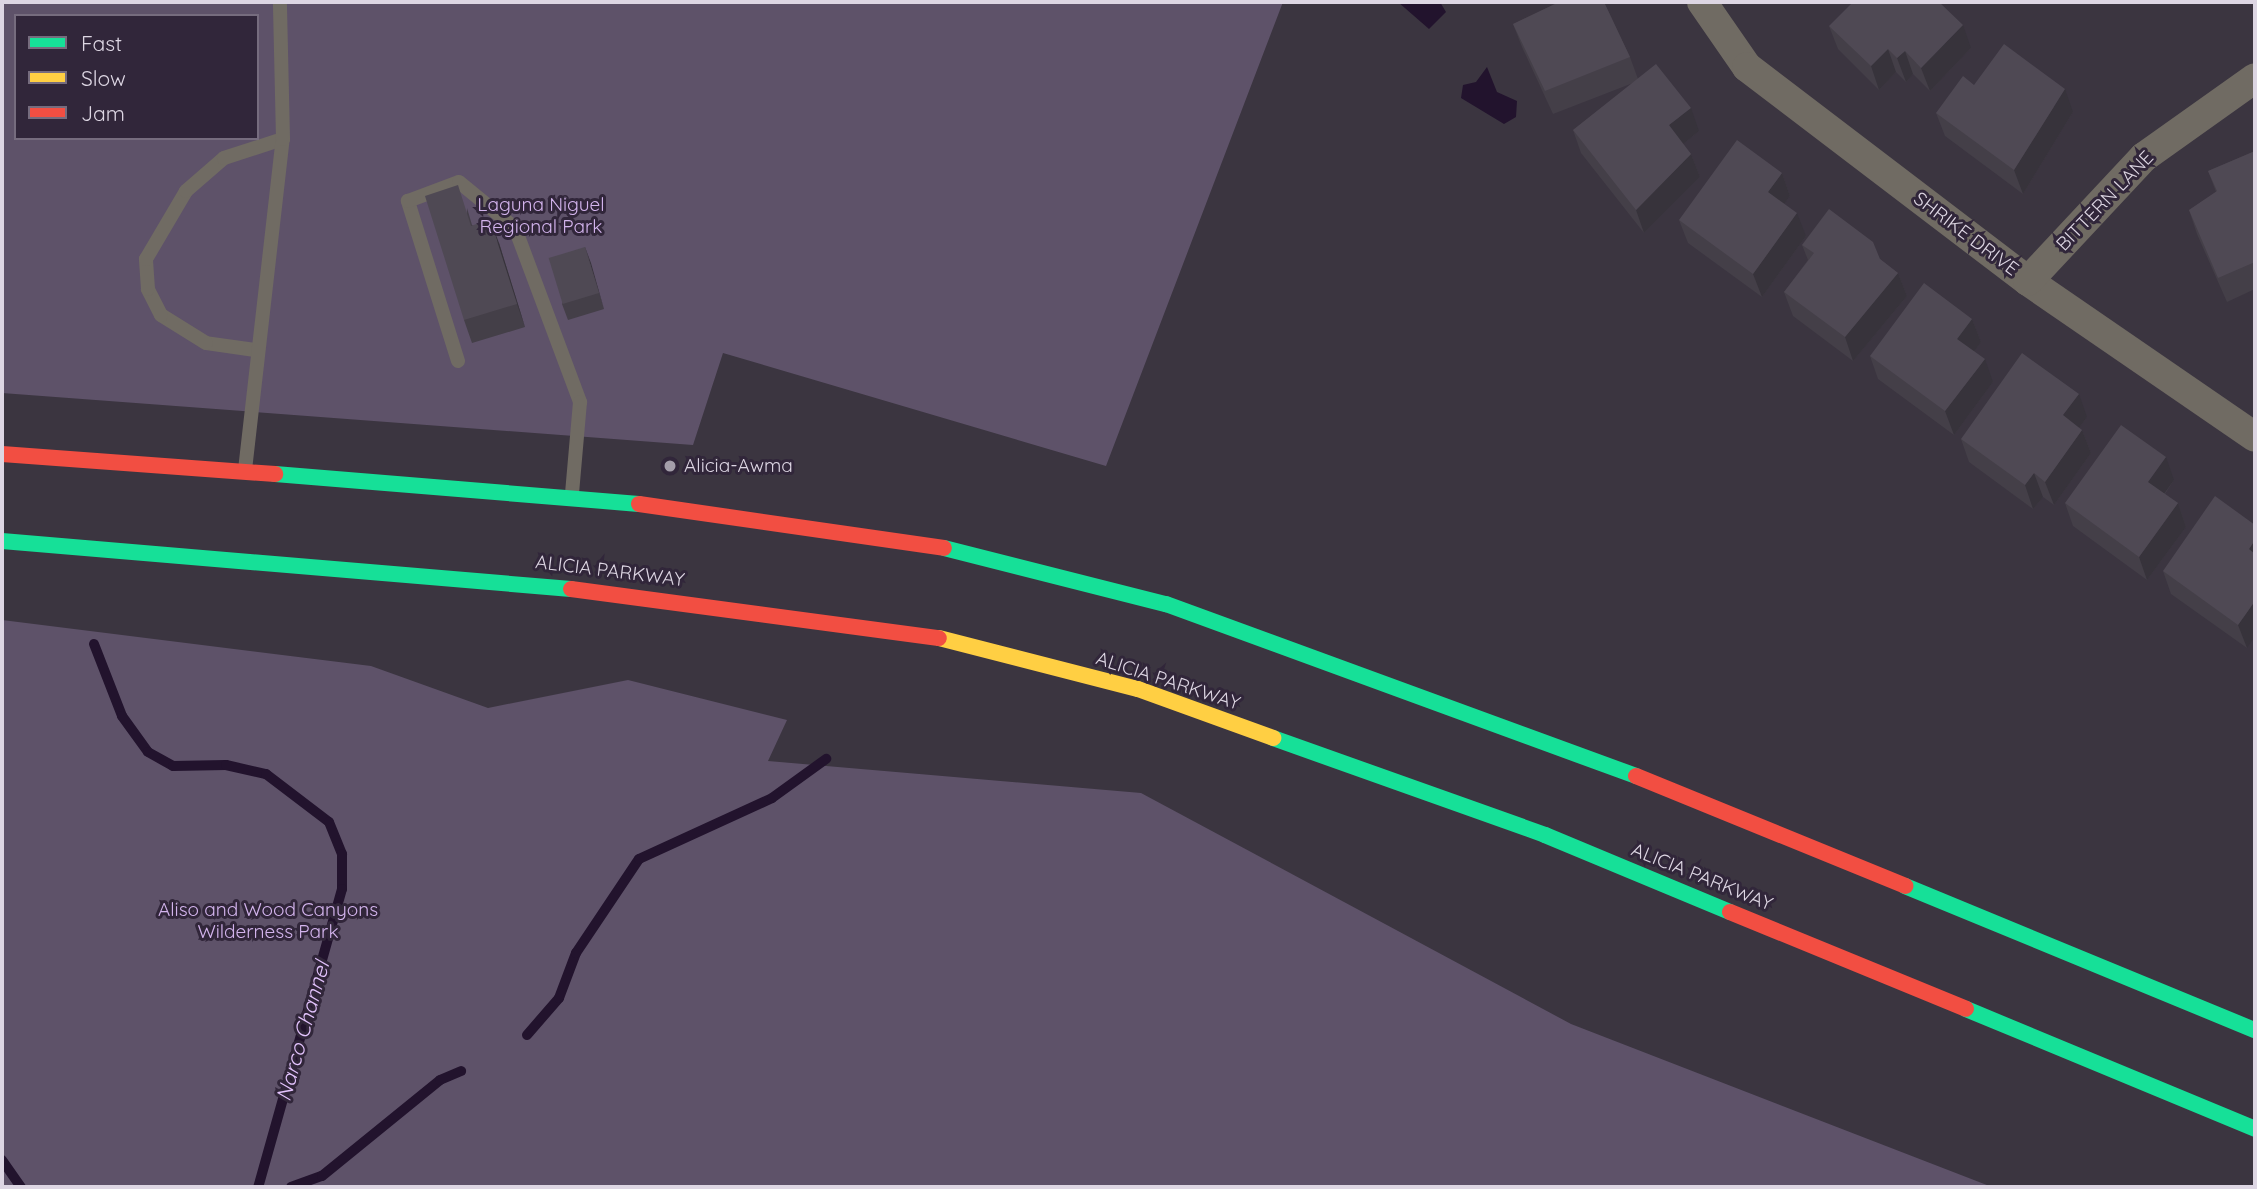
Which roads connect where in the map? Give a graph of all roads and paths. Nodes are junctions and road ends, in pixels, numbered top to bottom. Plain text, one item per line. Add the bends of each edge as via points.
1 (280, 2) edge
2 (1702, 2) edge
3 (2255, 78) edge
4 (283, 139) junction
5 (2028, 282) junction
6 (255, 350) junction
7 (458, 361) dead end
8 (2255, 436) edge
9 (2, 454) edge
10 (245, 472) junction
11 (572, 495) junction
12 (2, 541) edge
13 (2255, 1030) edge
14 (2255, 1129) edge

1 - 4 lane
2 - 5 street, SHRIKE DRIVE via 1747,66
3 - 5 street, BITTERN LANE via 2144,157
4 - 6 lane
4 - 6 lane via 224,158 186,191 146,259 148,289 161,315 206,342
5 - 8 street, SHRIKE DRIVE
6 - 10 lane
7 - 11 lane via 408,201 459,182 516,228 580,402
9 - 10 main road
10 - 11 main road
11 - 13 main road via 929,544 1166,604 1579,752
12 - 14 main road, ALICIA PARKWAY via 635,594 910,631 1138,689 1545,835

